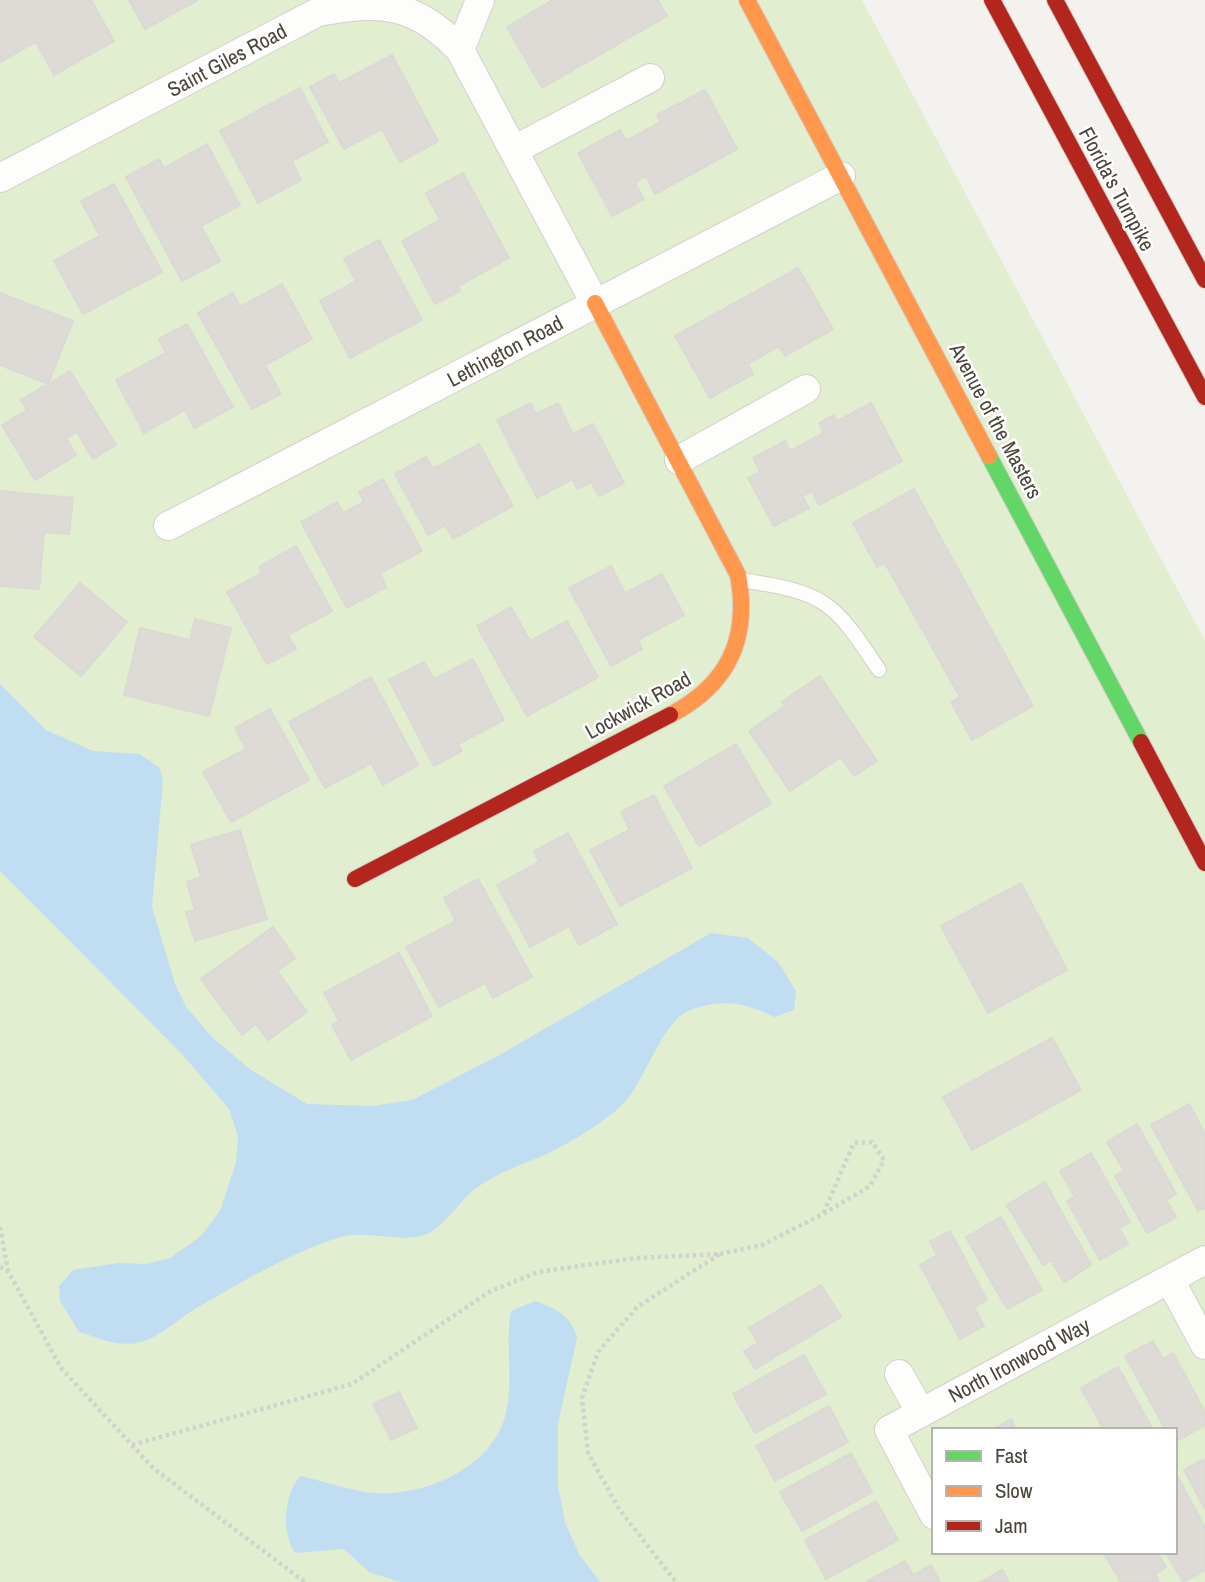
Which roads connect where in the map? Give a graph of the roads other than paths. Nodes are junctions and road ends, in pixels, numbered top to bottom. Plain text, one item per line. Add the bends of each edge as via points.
1 (480, 0) edge
2 (747, 0) edge
3 (992, 0) edge
4 (1055, 0) edge
5 (460, 50) junction
6 (650, 78) dead end
7 (514, 150) junction
8 (841, 176) junction
9 (0, 178) edge
10 (1205, 280) edge
11 (595, 303) junction
12 (806, 389) dead end
13 (1205, 397) edge
14 (679, 460) junction
15 (169, 526) dead end
16 (740, 580) junction
17 (879, 670) dead end
18 (1205, 863) edge
19 (355, 879) dead end
20 (1205, 1260) edge
21 (1171, 1280) junction
22 (1205, 1345) edge
23 (899, 1374) dead end
24 (920, 1413) junction
25 (932, 1511) edge

1 - 5 street
2 - 8 main road, Avenue of the Masters
3 - 13 main road, Florida's Turnpike
4 - 10 main road, Florida's Turnpike
5 - 7 street, Saint Giles Road
5 - 9 street, Saint Giles Road via 432,20 415,10 376,1 336,5
6 - 7 street
7 - 11 street, Saint Giles Road
8 - 11 street, Lethington Road
8 - 18 main road, Avenue of the Masters
11 - 14 main road, Lockwick Road
11 - 15 street, Lethington Road
12 - 14 street
14 - 16 main road, Lockwick Road
16 - 17 lane via 799,590 833,608
16 - 19 main road, Lockwick Road via 744,615 738,644 717,682 702,696
20 - 21 street, North Ironwood Way
21 - 22 street
21 - 24 street, North Ironwood Way
23 - 24 street
24 - 25 street, North Ironwood Way via 888,1430

